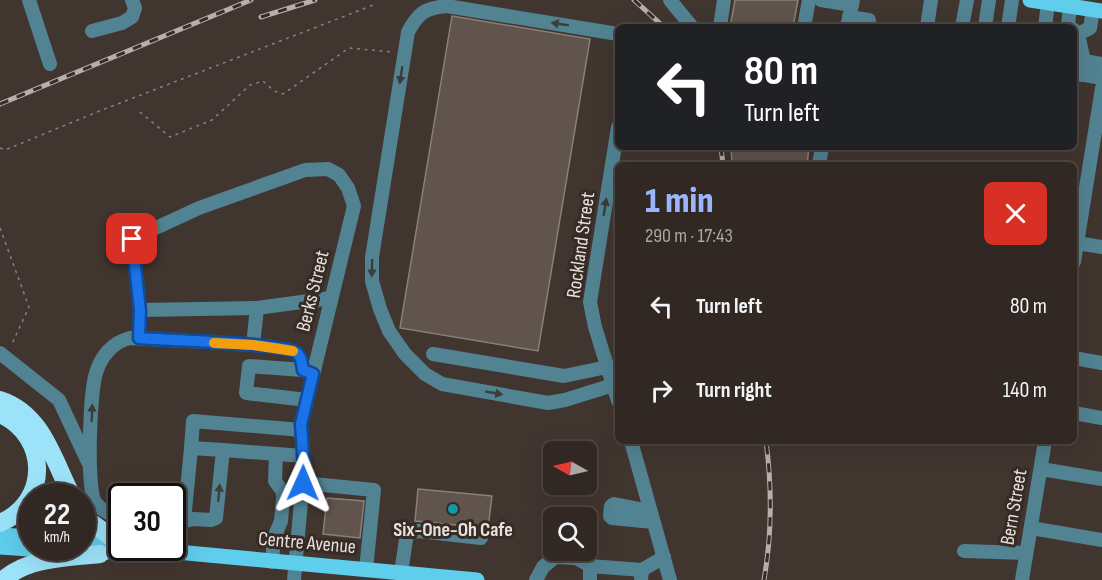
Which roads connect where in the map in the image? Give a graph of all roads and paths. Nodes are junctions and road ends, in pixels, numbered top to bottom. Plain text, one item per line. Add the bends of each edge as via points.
1 (29, 0) edge
2 (132, 0) edge
3 (670, 0) edge
4 (724, 0) edge
5 (809, 0) edge
6 (931, 0) edge
7 (967, 0) edge
8 (989, 0) edge
9 (1012, 0) edge
10 (1030, 0) edge
11 (825, 1) edge
12 (1048, 3) junction
13 (376, 4) dead end
14 (1070, 6) junction
15 (1098, 10) edge
16 (850, 12) edge
17 (690, 24) edge
18 (720, 24) edge
19 (805, 24) edge
20 (868, 24) edge
21 (927, 24) edge
22 (963, 24) edge
23 (985, 24) edge
24 (1008, 24) edge
25 (1045, 24) edge
26 (1068, 24) edge
27 (1077, 30) edge
28 (92, 31) dead end
29 (615, 34) edge
30 (1077, 50) edge
31 (404, 54) junction
32 (50, 64) dead end
33 (1102, 64) edge
34 (1080, 70) edge
35 (1102, 78) edge
36 (1102, 88) edge
37 (140, 111) dead end
38 (1099, 130) edge
39 (615, 146) edge
40 (0, 148) edge
41 (0, 228) edge
42 (1077, 243) joint
43 (1102, 247) edge
44 (332, 298) junction
45 (257, 308) junction
46 (140, 310) junction
47 (139, 338) junction
48 (253, 345) junction
49 (433, 354) dead end
50 (3, 356) edge
51 (1077, 359) edge
52 (1102, 363) edge
53 (607, 367) junction
54 (308, 372) junction
55 (613, 385) junction
56 (615, 391) edge
57 (0, 400) edge
58 (307, 400) junction
59 (0, 414) edge
60 (1077, 414) edge
61 (1102, 418) edge
62 (301, 430) junction
63 (632, 444) edge
64 (1045, 444) edge
65 (191, 448) junction
66 (223, 450) junction
67 (276, 454) junction
68 (303, 456) junction
69 (90, 466) junction
70 (1041, 469) junction
71 (1102, 479) edge
72 (66, 483) edge
73 (185, 483) edge
74 (303, 483) junction
75 (108, 513) edge
76 (186, 521) edge
77 (0, 523) edge
78 (96, 525) edge
79 (280, 528) junction
80 (1031, 528) junction
81 (298, 530) junction
82 (0, 535) edge
83 (108, 535) edge
84 (18, 536) edge
85 (481, 538) dead end
86 (1102, 540) edge
87 (0, 547) edge
88 (108, 551) edge
89 (964, 551) dead end
90 (186, 553) edge
91 (1026, 553) junction
92 (100, 554) junction
93 (664, 557) junction
94 (272, 562) junction
95 (295, 564) junction
96 (366, 570) junction
97 (590, 573) edge
98 (642, 575) edge
99 (406, 576) edge
100 (3, 580) edge
101 (294, 580) edge
102 (477, 580) edge
103 (536, 580) edge
104 (670, 580) edge
105 (1022, 580) edge

1 - 32 street
2 - 28 street via 132,17
3 - 17 street
4 - 18 street
5 - 19 street
6 - 21 street
7 - 22 street
8 - 23 street
9 - 24 street
10 - 12 main road
11 - 16 street
12 - 14 main road
12 - 25 street
13 - 40 path via 6,150
14 - 15 main road
14 - 26 street
15 - 27 street via 1090,28
16 - 20 street via 869,20
29 -> 31 street via 447,6 430,7 415,19
30 - 34 street
31 - 37 path via 349,48 283,94 263,81 250,85 212,120 170,137
31 -> 55 street via 372,257 372,281 389,331 405,354 442,384 548,403
33 - 34 street
34 - 35 street
36 - 38 street
38 - 42 street
53 -> 39 street, Rockland Street via 590,302
41 - 50 path via 29,307
42 - 43 street
44 - 45 street
44 - 46 street, Berks Street via 354,206 339,175 328,169 305,170 199,208 132,239
44 - 54 street, Berks Street
45 - 46 street
45 - 48 street
46 - 47 street
47 - 48 street
69 -> 47 street via 96,372 112,346 123,339
48 - 54 street via 296,352
49 - 53 street via 564,376
50 - 69 street via 59,400
51 - 52 street
53 - 55 street, Rockland Street
54 - 58 street, Berks Street
54 - 58 street via 249,366 246,393
55 - 56 street, Rockland Street
57 - 72 highway via 18,408 38,427
58 - 62 street, Berks Street
59 - 77 highway via 27,435 38,467 29,500 18,513
60 - 61 street
62 - 65 street via 193,421
62 - 68 street, Berks Street
63 - 93 street
64 - 70 street, Bern Street
65 - 66 street
65 - 73 street
66 - 67 street
76 -> 66 street via 216,518
67 - 68 street
67 - 79 street via 275,481 283,492
68 - 74 street, Berks Street
69 - 75 street via 94,500
70 - 71 street
70 - 80 street, Bern Street
74 - 81 street, Berks Street
74 - 96 street via 374,490
78 - 83 highway
79 - 81 street
79 - 94 street via 274,538
80 - 86 street
80 - 91 street, Bern Street
81 - 95 street, Berks Street
82 - 84 main road
85 - 99 street via 407,533
87 - 92 main road
88 - 92 main road
89 - 91 street
90 - 94 main road, Centre Avenue
91 - 105 street, Bern Street
92 - 100 highway via 30,564
93 - 98 street
93 - 104 street
94 - 95 main road, Centre Avenue
95 - 96 main road, Centre Avenue
95 - 101 street, Berks Street
96 - 99 main road, Centre Avenue
97 - 98 street
97 - 103 street via 576,558 555,557
99 - 102 main road, Centre Avenue

